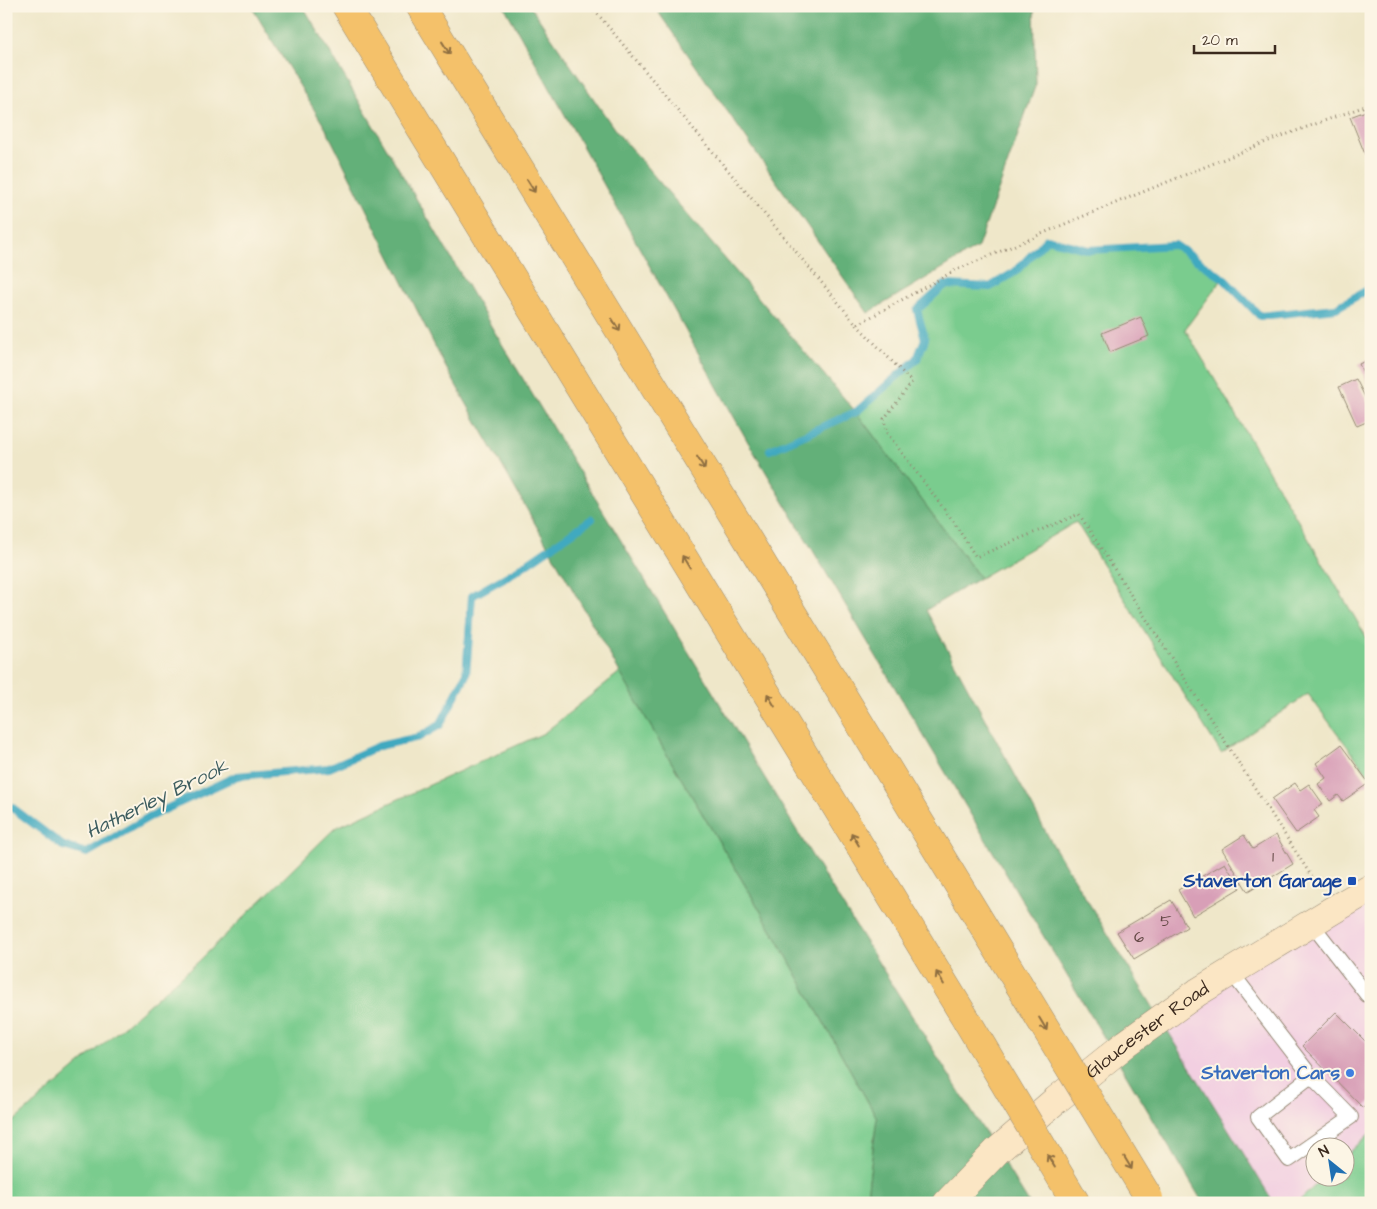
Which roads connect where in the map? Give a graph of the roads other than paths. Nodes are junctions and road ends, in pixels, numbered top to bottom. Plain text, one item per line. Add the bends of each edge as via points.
1 (346, 6) edge
2 (420, 6) edge
3 (1371, 888) edge
4 (1322, 916) junction
5 (1231, 972) junction
6 (1367, 995) dead end
7 (1311, 1076) junction
8 (1150, 1200) edge
9 (947, 1203) edge
10 (1076, 1203) edge

10 -> 1 highway, bridge
2 -> 8 highway, bridge
3 - 4 main road, Gloucester Road
4 - 5 main road, Gloucester Road
4 - 6 lane
5 - 7 lane
5 - 9 main road, Gloucester Road via 1160,1019 1056,1100 997,1150
7 - 7 lane via 1351,1117 1289,1160 1258,1116

